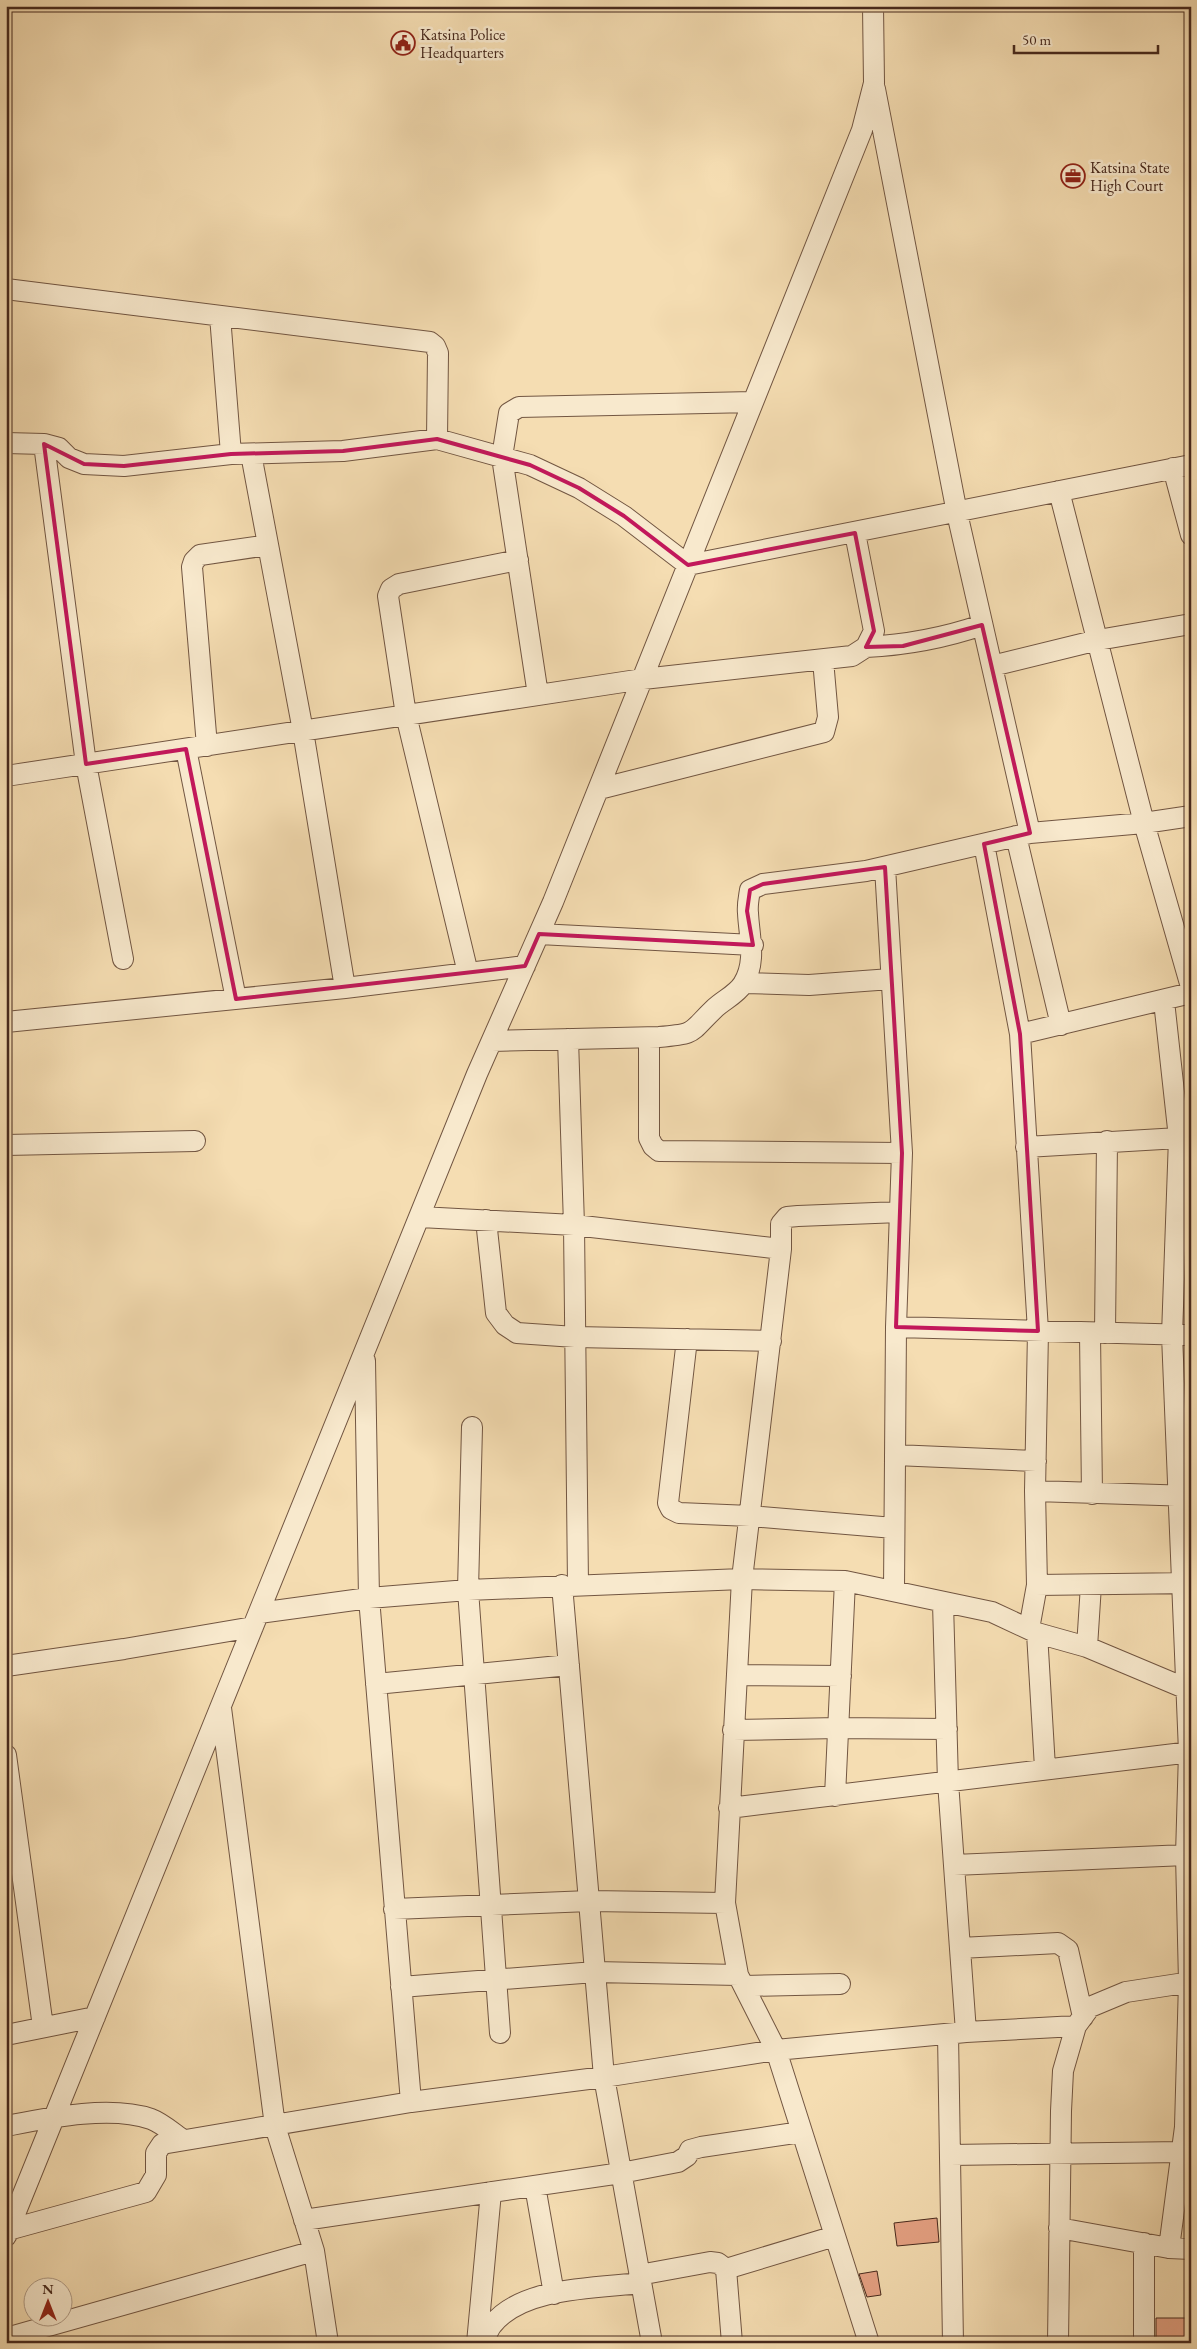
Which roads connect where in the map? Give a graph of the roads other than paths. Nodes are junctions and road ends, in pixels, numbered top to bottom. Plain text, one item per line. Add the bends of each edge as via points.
1 (873, 6) edge
2 (874, 83) junction
3 (6, 289) edge
4 (220, 316) junction
5 (753, 402) junction
6 (437, 439) junction
7 (6, 443) edge
8 (44, 444) junction
9 (231, 454) junction
10 (251, 454) junction
11 (502, 457) junction
12 (1182, 466) edge
13 (1060, 492) junction
14 (958, 513) junction
15 (855, 533) junction
16 (1191, 535) edge
17 (268, 545) junction
18 (518, 560) junction
19 (688, 565) junction
20 (1191, 624) edge
21 (982, 625) junction
22 (1098, 640) junction
23 (866, 647) junction
24 (823, 660) junction
25 (992, 666) junction
26 (643, 679) junction
27 (538, 695) junction
28 (406, 715) junction
29 (303, 731) junction
30 (207, 746) junction
31 (186, 749) junction
32 (86, 764) junction
33 (6, 776) edge
34 (599, 789) junction
35 (1191, 816) edge
36 (1144, 823) junction
37 (1023, 835) junction
38 (984, 844) junction
39 (885, 867) junction
40 (539, 934) junction
41 (753, 946) junction
42 (123, 959) dead end
43 (525, 966) junction
44 (468, 973) junction
45 (891, 979) junction
46 (744, 983) junction
47 (1191, 987) edge
48 (344, 988) junction
49 (1191, 993) edge
50 (236, 999) junction
51 (1164, 1001) junction
52 (6, 1022) edge
53 (1061, 1025) junction
54 (1020, 1034) junction
55 (649, 1038) junction
56 (568, 1039) junction
57 (492, 1041) junction
58 (1183, 1115) edge
59 (1178, 1138) junction
60 (195, 1141) dead end
61 (1107, 1141) junction
62 (6, 1145) edge
63 (1026, 1147) junction
64 (902, 1153) junction
65 (900, 1212) junction
66 (420, 1217) junction
67 (486, 1220) junction
68 (574, 1225) junction
69 (1184, 1231) edge
70 (781, 1249) junction
71 (896, 1327) junction
72 (1038, 1331) junction
73 (1097, 1333) junction
74 (1182, 1335) edge
75 (575, 1337) junction
76 (686, 1339) junction
77 (771, 1341) junction
78 (365, 1352) junction
79 (472, 1428) dead end
80 (895, 1455) junction
81 (1036, 1460) junction
82 (1035, 1491) junction
83 (1092, 1494) junction
84 (1185, 1496) edge
85 (750, 1516) junction
86 (894, 1528) junction
87 (742, 1579) junction
88 (845, 1581) junction
89 (1187, 1583) edge
90 (1037, 1584) junction
91 (570, 1585) junction
92 (1091, 1585) junction
93 (468, 1590) junction
94 (894, 1590) junction
95 (369, 1598) junction
96 (943, 1603) junction
97 (256, 1620) junction
98 (1033, 1631) junction
99 (1087, 1647) junction
100 (569, 1665) junction
101 (6, 1666) edge
102 (474, 1675) junction
103 (737, 1675) junction
104 (841, 1676) junction
105 (376, 1684) junction
106 (1187, 1689) junction
107 (221, 1706) junction
108 (838, 1728) junction
109 (947, 1729) junction
110 (733, 1730) junction
111 (1190, 1752) edge
112 (6, 1755) edge
113 (1045, 1768) junction
114 (948, 1782) junction
115 (835, 1796) junction
116 (729, 1808) junction
117 (1188, 1842) edge
118 (954, 1865) junction
119 (590, 1901) junction
120 (725, 1903) junction
121 (491, 1905) junction
122 (394, 1910) junction
123 (960, 1948) junction
124 (594, 1972) junction
125 (496, 1979) junction
126 (741, 1981) junction
127 (1190, 1982) edge
128 (840, 1984) dead end
129 (401, 1987) junction
130 (95, 2017) junction
131 (1080, 2022) junction
132 (43, 2027) junction
133 (957, 2033) junction
134 (500, 2034) dead end
135 (6, 2035) edge
136 (776, 2050) junction
137 (1189, 2062) edge
138 (604, 2077) junction
139 (411, 2102) junction
140 (54, 2117) junction
141 (6, 2126) edge
142 (275, 2126) junction
143 (1188, 2127) edge
144 (801, 2132) junction
145 (183, 2140) junction
146 (1060, 2152) junction
147 (1182, 2152) junction
148 (950, 2155) junction
149 (621, 2173) junction
150 (535, 2186) junction
151 (491, 2192) junction
152 (304, 2220) junction
153 (8, 2227) edge
154 (1060, 2228) junction
155 (835, 2236) junction
156 (1144, 2243) junction
157 (1169, 2248) junction
158 (1191, 2249) edge
159 (314, 2251) junction
160 (726, 2269) junction
161 (640, 2279) junction
162 (554, 2294) junction
163 (6, 2338) edge
164 (328, 2343) edge
165 (477, 2343) edge
166 (483, 2343) edge
167 (652, 2343) edge
168 (732, 2343) edge
169 (869, 2343) edge
170 (952, 2343) edge
171 (1058, 2343) edge
172 (1144, 2343) edge

1 - 2 street
2 - 5 street via 862,130
2 - 14 street
3 - 4 street
4 - 6 street via 430,342 438,353
4 - 9 street
5 - 11 street via 519,406 509,413
5 - 19 street
6 - 10 street via 343,451
6 - 11 street
7 - 8 street
8 - 9 street via 59,448 69,458 84,464 124,466
8 - 32 street
9 - 10 street
10 - 17 street
11 - 18 street
11 - 19 street via 530,465 579,488 624,516
12 - 13 street
12 - 16 street
13 - 14 street
13 - 22 street
14 - 15 street
14 - 21 street
15 - 19 street
15 - 23 street via 874,631
17 - 29 street
17 - 30 street via 200,555 194,561
18 - 27 street
18 - 28 street via 399,584 391,589 388,607
19 - 26 street
20 - 22 street
21 - 23 street via 903,646
21 - 25 street
22 - 25 street
22 - 36 street
23 - 24 street via 852,656
24 - 26 street
24 - 34 street via 828,716 824,732
25 - 37 street
26 - 27 street
26 - 34 street
27 - 28 street
28 - 29 street
28 - 44 street
29 - 30 street
29 - 48 street
30 - 31 street
31 - 32 street
31 - 50 street
32 - 33 street
32 - 42 street
34 - 40 street
35 - 36 street
36 - 37 street
36 - 47 street
37 - 38 street
37 - 53 street
38 - 39 street
38 - 54 street
39 - 41 street via 763,884 750,890 747,912
39 - 45 street
40 - 41 street
40 - 43 street
41 - 46 street
43 - 44 street
43 - 57 street
44 - 48 street
45 - 46 street via 809,985
45 - 64 street
46 - 55 street via 697,1029 686,1035
48 - 50 street
49 - 51 street
50 - 52 street
51 - 53 street
51 - 58 street
53 - 54 street
54 - 63 street
55 - 56 street
55 - 64 street via 648,1138 659,1151
56 - 57 street
56 - 68 street
57 - 66 street
58 - 59 street
59 - 61 street
59 - 69 street
60 - 62 street
61 - 63 street
61 - 73 street
63 - 72 street
64 - 65 street
65 - 70 street via 787,1217 781,1224
65 - 71 street
66 - 67 street
66 - 78 street
67 - 68 street
67 - 75 street via 496,1313 500,1319 517,1333
68 - 70 street
68 - 75 street
69 - 74 street
70 - 77 street
71 - 72 street
71 - 80 street
72 - 73 street
72 - 81 street
73 - 74 street
73 - 83 street
74 - 84 street
75 - 76 street
75 - 91 street
76 - 77 street
76 - 85 street via 668,1503 679,1513
77 - 85 street
78 - 95 street
78 - 97 street
79 - 93 street
80 - 81 street
80 - 86 street
81 - 82 street
82 - 83 street
82 - 90 street
83 - 84 street
84 - 89 street
85 - 86 street
85 - 87 street
86 - 94 street
87 - 88 street
87 - 91 street
87 - 103 street
88 - 94 street
88 - 104 street
89 - 92 street
89 - 106 street
90 - 92 street
90 - 98 street
91 - 93 street
91 - 100 street
92 - 99 street
93 - 95 street
93 - 102 street
94 - 96 street
95 - 97 street
95 - 105 street
96 - 98 street via 992,1612
96 - 109 street
97 - 101 street via 124,1649
97 - 107 street
98 - 99 street
98 - 113 street
99 - 106 street
100 - 102 street
100 - 119 street
102 - 105 street
102 - 121 street
103 - 104 street
103 - 110 street
104 - 108 street
105 - 122 street
106 - 111 street
107 - 130 street
107 - 142 street
108 - 109 street
108 - 110 street
108 - 115 street
109 - 114 street
110 - 116 street
111 - 113 street
111 - 117 street
112 - 132 street
113 - 114 street
114 - 115 street
114 - 118 street
115 - 116 street
116 - 120 street
117 - 118 street
117 - 127 street
118 - 123 street
119 - 120 street
119 - 121 street
119 - 124 street
120 - 126 street
121 - 122 street
121 - 125 street
122 - 129 street
123 - 131 street via 1058,1944 1068,1950
123 - 133 street
124 - 125 street
124 - 126 street
124 - 138 street
125 - 129 street
125 - 134 street
126 - 128 street
126 - 136 street
127 - 131 street via 1126,1992 1090,2007
127 - 137 street
129 - 139 street
130 - 132 street
130 - 140 street
131 - 133 street
131 - 146 street via 1064,2071
132 - 135 street
133 - 136 street
133 - 148 street
136 - 138 street
136 - 144 street
137 - 143 street
138 - 139 street
138 - 149 street
139 - 142 street
140 - 141 street
140 - 145 street via 128,2113 153,2120
140 - 153 street
142 - 145 street
142 - 152 street
143 - 147 street
144 - 149 street via 701,2147 690,2150 678,2162
144 - 155 street
145 - 153 street via 162,2144 156,2153 156,2175 146,2192
146 - 147 street
146 - 148 street
146 - 154 street
147 - 157 street
148 - 170 street
149 - 150 street
149 - 161 street
150 - 151 street
150 - 162 street
151 - 152 street
151 - 165 street
152 - 159 street
154 - 156 street
154 - 171 street
155 - 160 street
155 - 169 street
156 - 157 street
156 - 172 street
157 - 158 street
159 - 163 street
159 - 164 street
160 - 161 street via 710,2262
160 - 168 street
161 - 162 street
161 - 167 street
162 - 166 street via 516,2305 492,2325

